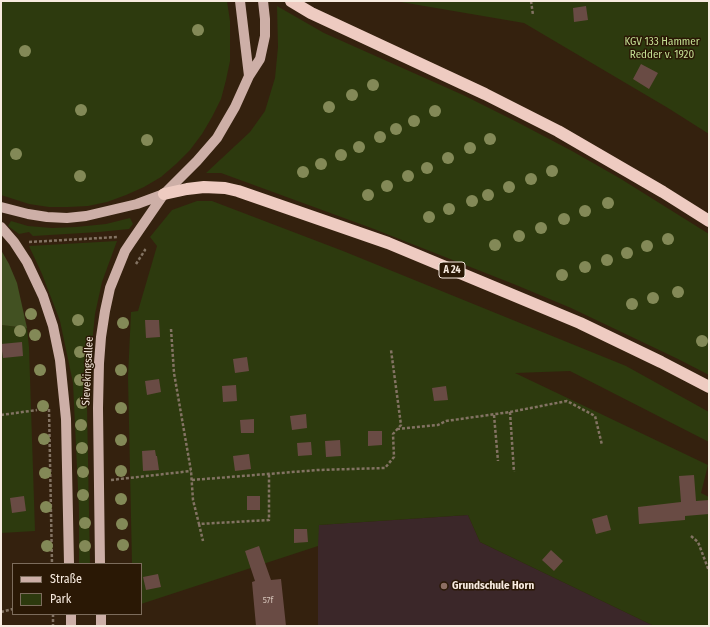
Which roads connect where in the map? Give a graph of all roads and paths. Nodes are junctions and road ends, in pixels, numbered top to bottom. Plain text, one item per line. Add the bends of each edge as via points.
1 (240, 1) edge
2 (263, 1) edge
3 (291, 1) edge
4 (531, 1) edge
5 (533, 15) dead end
6 (249, 76) junction
7 (164, 194) junction
8 (1, 207) edge
9 (709, 221) edge
10 (1, 227) edge
11 (123, 237) dead end
12 (23, 242) dead end
13 (140, 248) dead end
14 (134, 267) dead end
15 (171, 328) dead end
16 (391, 350) dead end
17 (709, 387) edge
18 (49, 402) dead end
19 (37, 410) dead end
20 (510, 412) junction
21 (494, 414) junction
22 (1, 415) edge
23 (397, 429) junction
24 (602, 445) dead end
25 (498, 461) dead end
26 (191, 471) junction
27 (514, 472) dead end
28 (269, 474) junction
29 (99, 480) junction
30 (112, 480) junction
31 (192, 480) junction
32 (112, 487) dead end
33 (199, 524) junction
34 (691, 536) dead end
35 (203, 540) dead end
36 (52, 563) edge
37 (70, 563) edge
38 (100, 563) edge
39 (709, 571) edge
40 (12, 609) edge
41 (1, 612) edge
42 (53, 615) edge
43 (70, 615) edge
44 (101, 615) edge
45 (53, 626) edge
46 (71, 626) edge
47 (101, 626) edge

1 - 6 main road
2 - 6 main road, Sievekingsallee via 265,36 260,59
3 - 9 highway via 311,13 558,131
4 - 5 path
6 - 7 main road, Sievekingsallee via 235,107 216,138
7 - 8 main road, Sievekingsallee via 110,211 67,218 28,214
7 - 17 highway, A 24 via 188,189 225,188 388,244 580,323
7 - 29 main road, Sievekingsallee via 125,251 110,288 101,337 98,395
10 - 37 main road, Sievekingsallee via 27,262 44,296 59,353 66,419
11 - 12 path
13 - 14 path via 145,250
15 - 26 path via 174,373
16 - 23 path via 401,425
18 - 36 path
19 - 22 path
20 - 21 path
20 - 24 path via 567,401 595,416
20 - 27 path
21 - 23 path via 446,421 438,425
21 - 25 path
23 - 28 path via 392,434 394,457 385,468
26 - 30 path
26 - 31 path
28 - 31 path
28 - 33 path via 269,520
29 - 30 path
29 - 38 main road, Sievekingsallee
30 - 32 path
31 - 33 path via 193,500
33 - 35 path
34 - 39 path via 698,542
40 - 41 path
42 - 45 path
43 - 46 main road
44 - 47 main road

